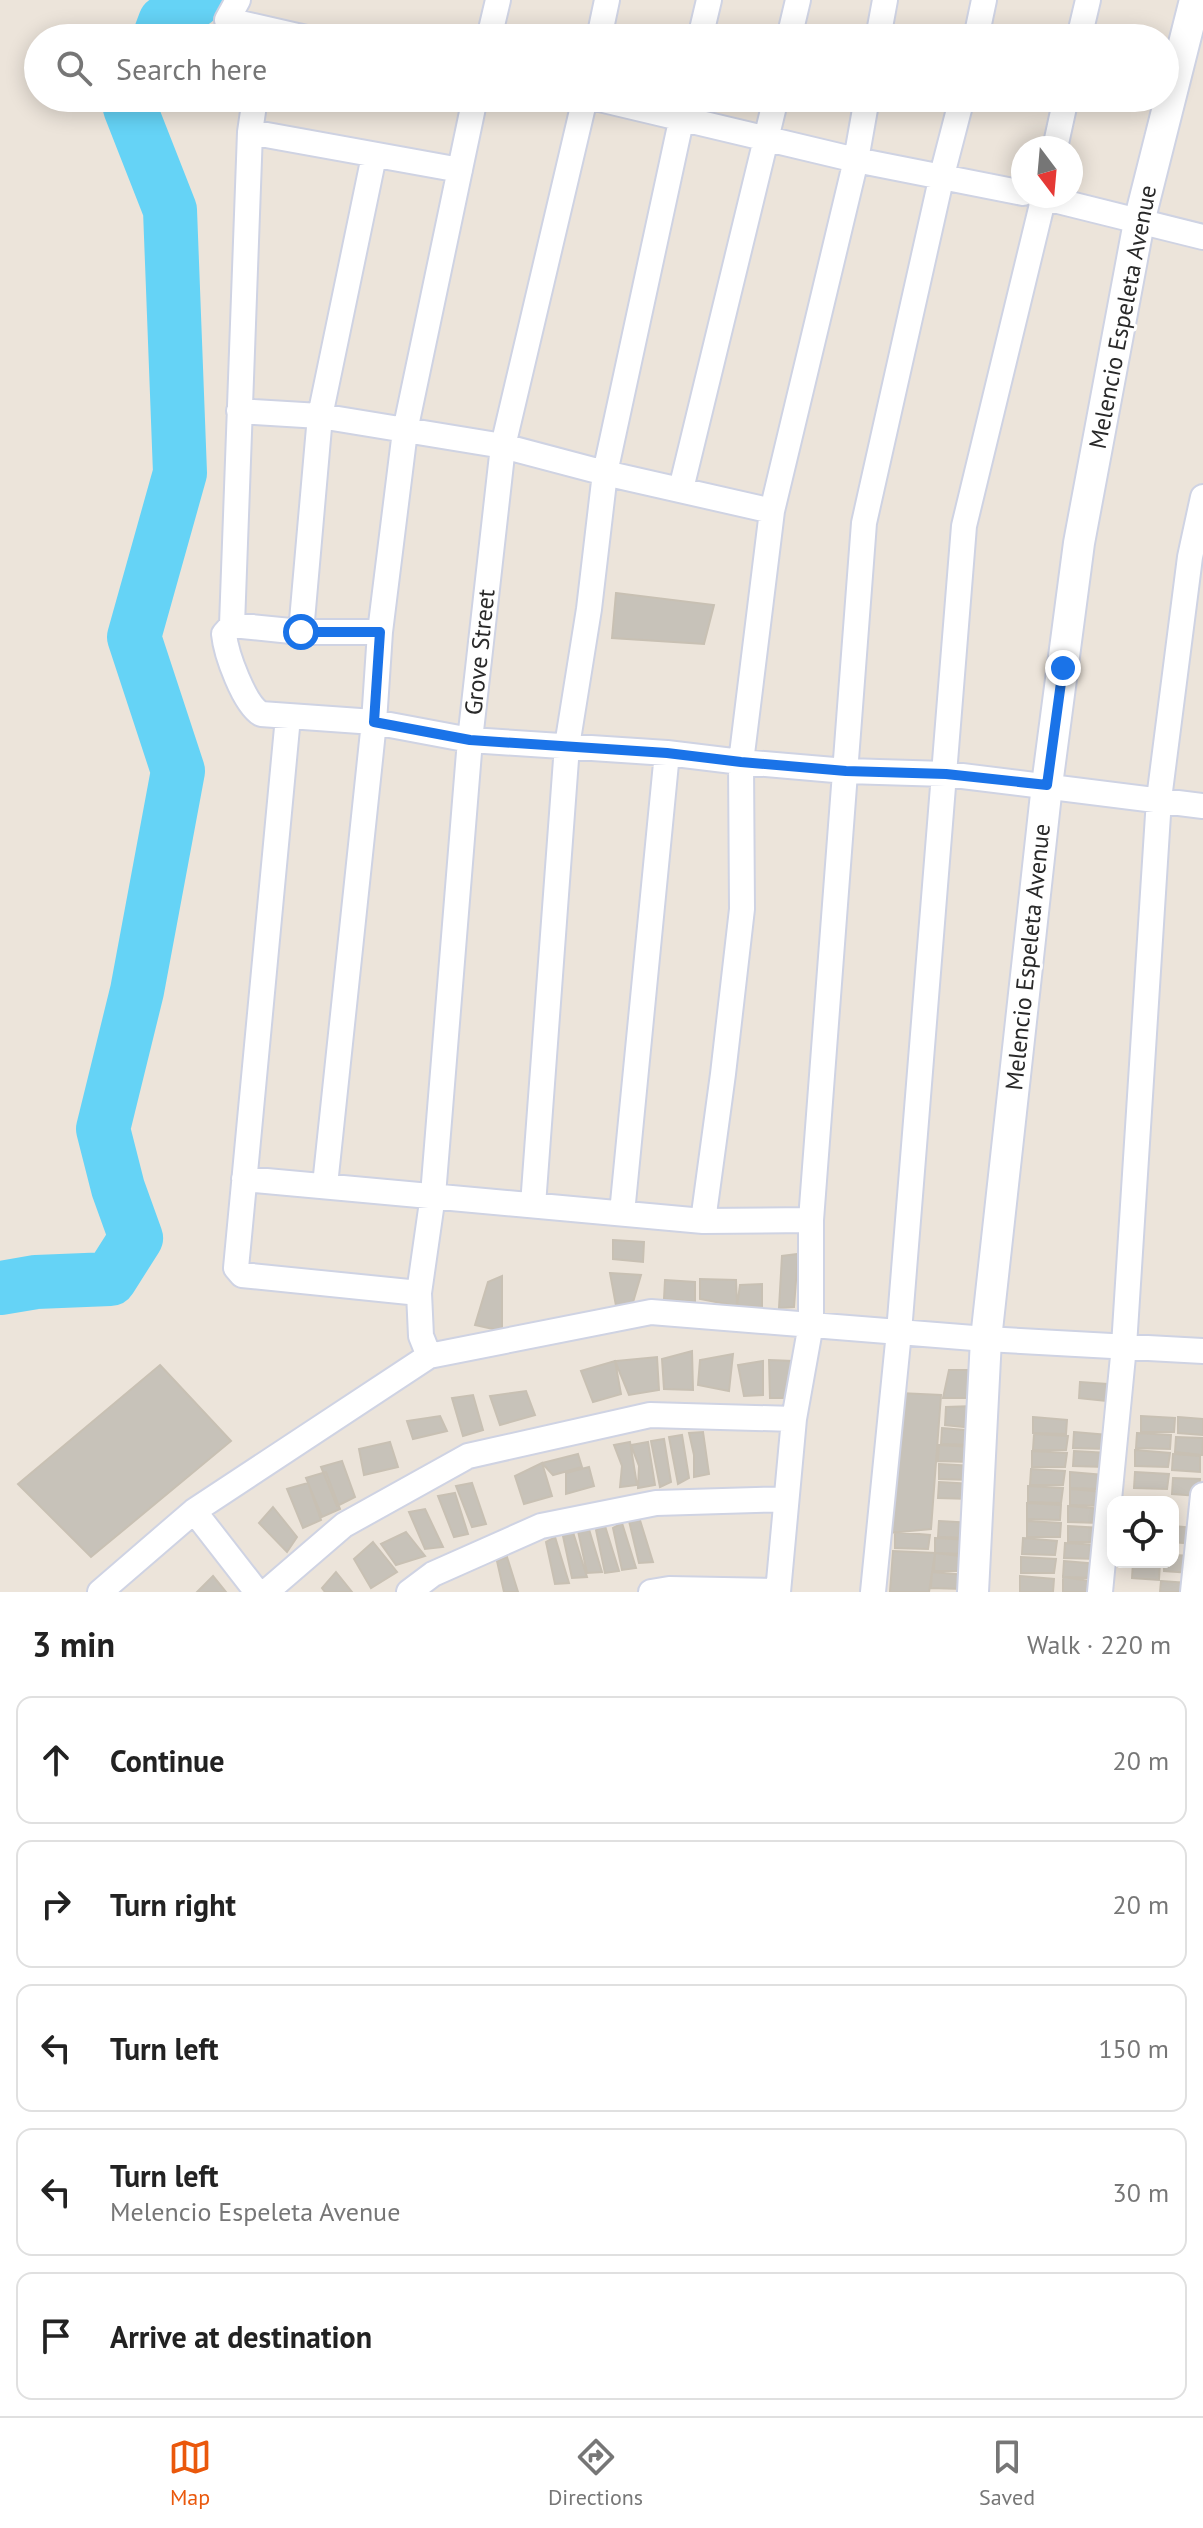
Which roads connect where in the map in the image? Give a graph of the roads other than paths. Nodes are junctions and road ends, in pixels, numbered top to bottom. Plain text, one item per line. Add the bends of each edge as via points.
1 (238, 0) edge
2 (498, 0) edge
3 (607, 0) edge
4 (709, 0) edge
5 (798, 0) edge
6 (885, 0) edge
7 (984, 0) edge
8 (1088, 0) edge
9 (1195, 0) edge
10 (238, 24) edge
11 (492, 24) edge
12 (602, 24) edge
13 (703, 24) edge
14 (792, 24) edge
15 (881, 24) edge
16 (979, 24) edge
17 (1082, 24) edge
18 (1179, 63) edge
19 (253, 112) edge
20 (472, 112) edge
21 (582, 112) edge
22 (682, 112) edge
23 (694, 112) edge
24 (773, 112) edge
25 (865, 112) edge
26 (958, 112) edge
27 (1063, 112) edge
28 (1167, 112) edge
29 (250, 132) junction
30 (1058, 136) edge
31 (767, 139) junction
32 (374, 156) junction
33 (856, 160) junction
34 (460, 170) junction
35 (942, 175) junction
36 (1011, 190) edge
37 (1034, 208) edge
38 (1083, 208) edge
39 (1139, 222) junction
40 (1203, 237) edge
41 (239, 411) junction
42 (320, 416) junction
43 (405, 431) junction
44 (503, 446) junction
45 (605, 473) junction
46 (681, 489) junction
47 (1203, 497) edge
48 (772, 511) junction
49 (232, 625) junction
50 (301, 632) junction
51 (380, 632) junction
52 (288, 717) junction
53 (374, 722) junction
54 (470, 740) junction
55 (567, 746) junction
56 (667, 753) junction
57 (741, 762) junction
58 (846, 771) junction
59 (946, 774) junction
60 (1047, 785) junction
61 (1159, 799) junction
62 (1203, 806) edge
63 (244, 1179) junction
64 (325, 1185) junction
65 (433, 1195) junction
66 (533, 1205) junction
67 (622, 1213) junction
68 (811, 1220) junction
69 (703, 1221) junction
70 (419, 1293) junction
71 (811, 1324) junction
72 (899, 1332) junction
73 (986, 1339) junction
74 (1124, 1346) junction
75 (1203, 1351) edge
76 (429, 1356) junction
77 (794, 1419) junction
78 (1203, 1495) edge
79 (786, 1499) junction
80 (194, 1511) junction
81 (778, 1591) edge
82 (100, 1592) edge
83 (257, 1592) edge
84 (266, 1592) edge
85 (409, 1592) edge
86 (651, 1592) edge
87 (873, 1592) edge
88 (973, 1592) edge
89 (1100, 1592) edge
90 (1193, 1592) edge

1 - 10 street via 227,20
2 - 11 street
3 - 12 street
4 - 13 street
5 - 14 street
6 - 15 street
7 - 16 street
8 - 17 street
9 - 18 street, Melencio Espeleta Avenue
19 - 29 street
20 - 34 street
21 - 44 street, Grove Street
22 - 45 street
23 - 31 street
24 - 31 street
25 - 33 street
26 - 35 street
27 - 30 street
28 - 39 street, Melencio Espeleta Avenue
29 - 32 street
29 - 41 street
31 - 33 street
31 - 46 street
32 - 34 street
32 - 42 street
33 - 35 street
33 - 48 street
34 - 43 street
35 - 36 street
35 - 58 street via 864,523
37 - 59 street via 964,526
38 - 39 street
39 - 40 street
39 - 60 street, Melencio Espeleta Avenue via 1079,543
41 - 42 street
41 - 49 street
42 - 43 street
42 - 50 street
43 - 44 street
43 - 51 street
44 - 45 street
44 - 54 street, Grove Street
45 - 46 street
45 - 55 street
46 - 48 street
47 - 61 street via 1190,557
48 - 57 street
49 - 50 street
49 - 52 street via 224,640 253,709
50 - 51 street
51 - 53 street
52 - 53 street
52 - 63 street
53 - 54 street
53 - 64 street
54 - 55 street
54 - 65 street, Grove Street
55 - 56 street
55 - 66 street
56 - 57 street
56 - 67 street
57 - 58 street
57 - 69 street via 742,909
58 - 59 street
58 - 68 street
59 - 60 street
59 - 72 street
60 - 61 street
60 - 73 street, Melencio Espeleta Avenue
61 - 62 street
61 - 74 street
63 - 64 street
63 - 70 street via 235,1260 242,1275
64 - 65 street
65 - 66 street
65 - 70 street, Grove Street
66 - 67 street
67 - 69 street
68 - 69 street
68 - 71 street
70 - 76 street, Grove Street via 421,1336
71 - 72 street
71 - 76 street via 651,1312
71 - 77 street
72 - 73 street
72 - 87 street
73 - 74 street
73 - 88 street, Melencio Espeleta Avenue
74 - 75 street
74 - 89 street
76 - 80 street
77 - 79 street
77 - 84 street via 650,1415 468,1456 344,1525
78 - 90 street
79 - 81 street
79 - 85 street via 656,1503 541,1526 433,1574
80 - 82 street
80 - 83 street
81 - 86 street

